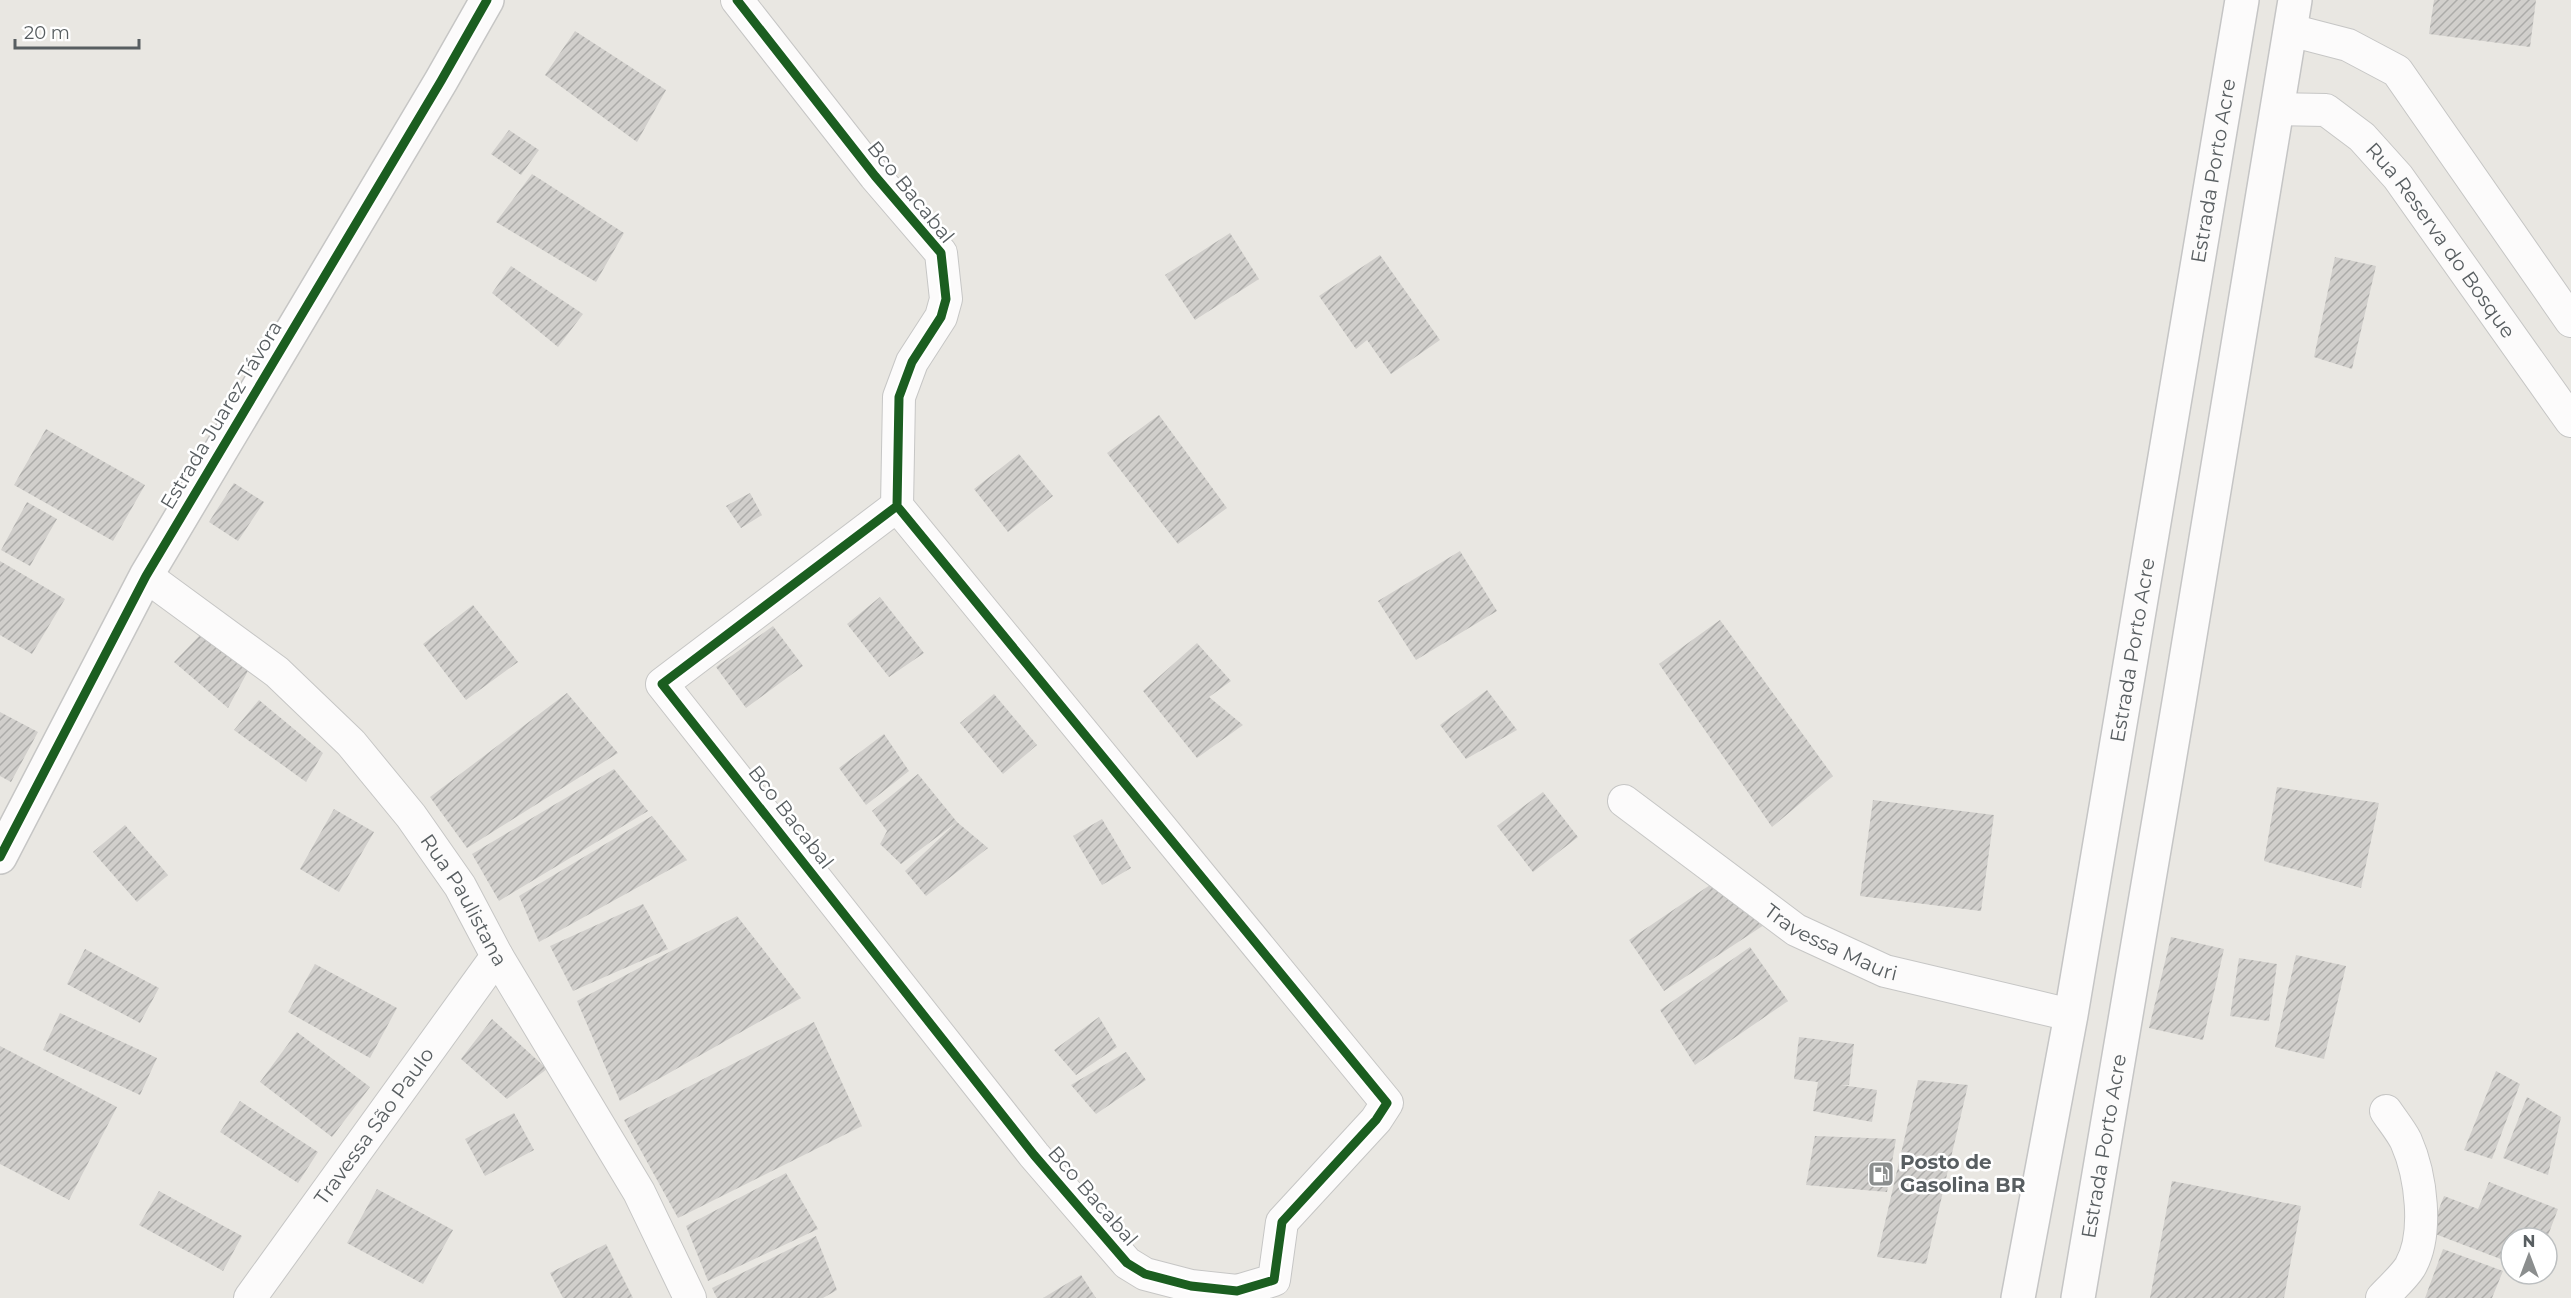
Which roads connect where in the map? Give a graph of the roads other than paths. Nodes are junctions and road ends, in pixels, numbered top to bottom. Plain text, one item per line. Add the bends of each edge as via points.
1 (487, 0) edge
2 (737, 0) edge
3 (2242, 0) edge
4 (2293, 15) edge
5 (2277, 109) junction
6 (2571, 321) edge
7 (2571, 421) edge
8 (897, 506) junction
9 (146, 576) junction
10 (1624, 801) dead end
11 (0, 857) edge
12 (497, 956) junction
13 (2070, 1015) junction
14 (2386, 1111) dead end
15 (1282, 1289) edge
16 (250, 1298) edge
17 (690, 1298) edge
18 (2018, 1298) edge
19 (2078, 1298) edge
20 (2382, 1298) edge

1 - 9 main road, Estrada Juarez Távora
2 - 8 street, Bco Bacabal via 875,176 941,253 946,298 941,317 912,362 899,397
3 - 13 main road, Estrada Porto Acre
4 - 5 main road, Estrada Porto Acre
4 - 6 street via 2397,71
5 - 7 street, Rua Reserva do Bosque via 2326,111 2362,136 2398,177
5 - 19 main road, Estrada Porto Acre
8 - 15 street, Bco Bacabal via 1387,1103 1282,1222
8 - 15 street, Bco Bacabal via 662,684 1034,1155 1126,1263 1145,1274 1191,1286 1238,1291
9 - 11 main road, Estrada Juarez Távora
9 - 12 street, Rua Paulistana via 277,672 351,743 411,816 460,886
10 - 13 street, Travessa Mauri via 1796,930 1885,971
12 - 16 street, Travessa São Paulo
12 - 17 street, Rua Paulistana via 639,1192
13 - 18 main road, Estrada Porto Acre
14 - 20 street via 2405,1139 2418,1175 2420,1214 2418,1246 2409,1268

